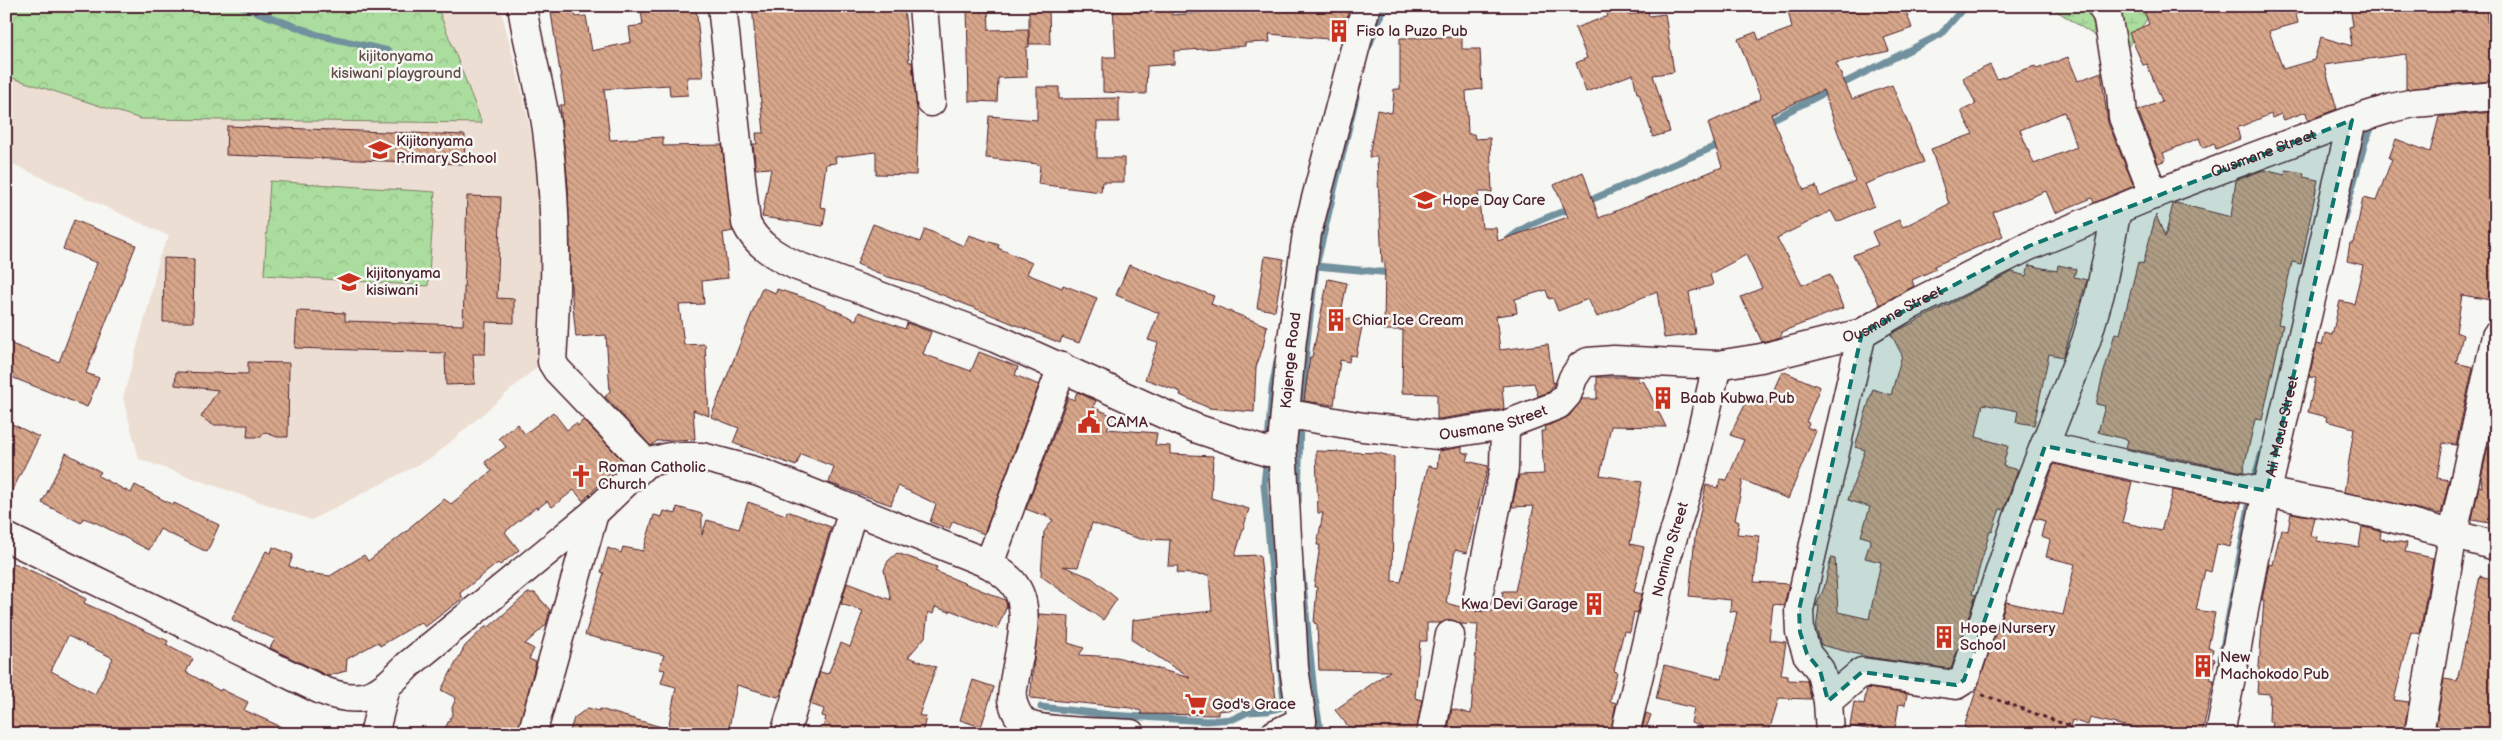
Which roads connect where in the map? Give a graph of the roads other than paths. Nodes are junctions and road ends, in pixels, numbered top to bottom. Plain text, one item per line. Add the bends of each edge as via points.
1 (522, 6) edge
2 (722, 6) edge
3 (923, 6) edge
4 (1366, 6) edge
5 (2101, 6) edge
6 (2496, 96) edge
7 (931, 102) dead end
8 (2352, 120) junction
9 (2154, 194) junction
10 (2117, 210) junction
11 (1862, 333) junction
12 (2496, 336) edge
13 (1717, 365) junction
14 (1062, 367) junction
15 (1285, 417) junction
16 (1504, 425) junction
17 (1282, 445) junction
18 (2044, 446) junction
19 (646, 462) junction
20 (2267, 491) junction
21 (853, 510) junction
22 (594, 513) junction
23 (2453, 534) junction
24 (6, 537) edge
25 (2496, 546) edge
26 (989, 564) junction
27 (1478, 596) dead end
28 (1450, 636) dead end
29 (386, 687) junction
30 (1828, 701) junction
31 (1308, 727) edge
32 (374, 734) edge
33 (532, 734) edge
34 (785, 734) edge
35 (1131, 734) edge
36 (1275, 734) edge
37 (1431, 734) edge
38 (1625, 734) edge
39 (1830, 734) edge
40 (2220, 734) edge
41 (2419, 734) edge

1 - 19 street via 546,128 550,167 556,300 552,362
2 - 14 street via 746,224 758,242 797,266 995,338
3 - 7 street
4 - 15 street, Kajenge Road via 1306,233
5 - 9 street via 2107,15 2123,117
6 - 8 street, Ousmane Street via 2414,103
8 - 9 street, Ousmane Street
8 - 20 street, Ali Maua Street
9 - 10 street, Ousmane Street
10 - 11 street, Ousmane Street via 2029,246
10 - 18 street via 2100,293 2086,341
11 - 13 street, Ousmane Street via 1761,358
11 - 30 street via 1799,610 1800,632 1807,654 1820,670
12 - 23 street
13 - 16 street, Ousmane Street via 1614,360 1588,362 1581,366 1558,405
13 - 38 street, Nomino Street via 1690,481 1665,563
14 - 17 street via 1195,428 1239,444 1268,452
14 - 26 street
15 - 16 street, Ousmane Street via 1300,416 1439,435
15 - 17 street, Kajenge Road
16 - 27 street via 1504,469
17 - 31 street, Kajenge Road via 1294,668
18 - 20 street
18 - 30 street via 1964,680 1956,686 1862,672
19 - 21 street via 669,457 702,457 734,464
19 - 22 street
20 - 23 street via 2373,512
20 - 40 street, Ali Maua Street
21 - 26 street
21 - 34 street
22 - 29 street via 408,665
22 - 33 street
23 - 25 street
23 - 41 street
24 - 29 street via 337,697 371,695
26 - 35 street via 1013,583 1022,598 1025,614 1012,700 1021,719 1029,725 1045,728
28 - 37 street
29 - 32 street
30 - 39 street
31 - 36 street

